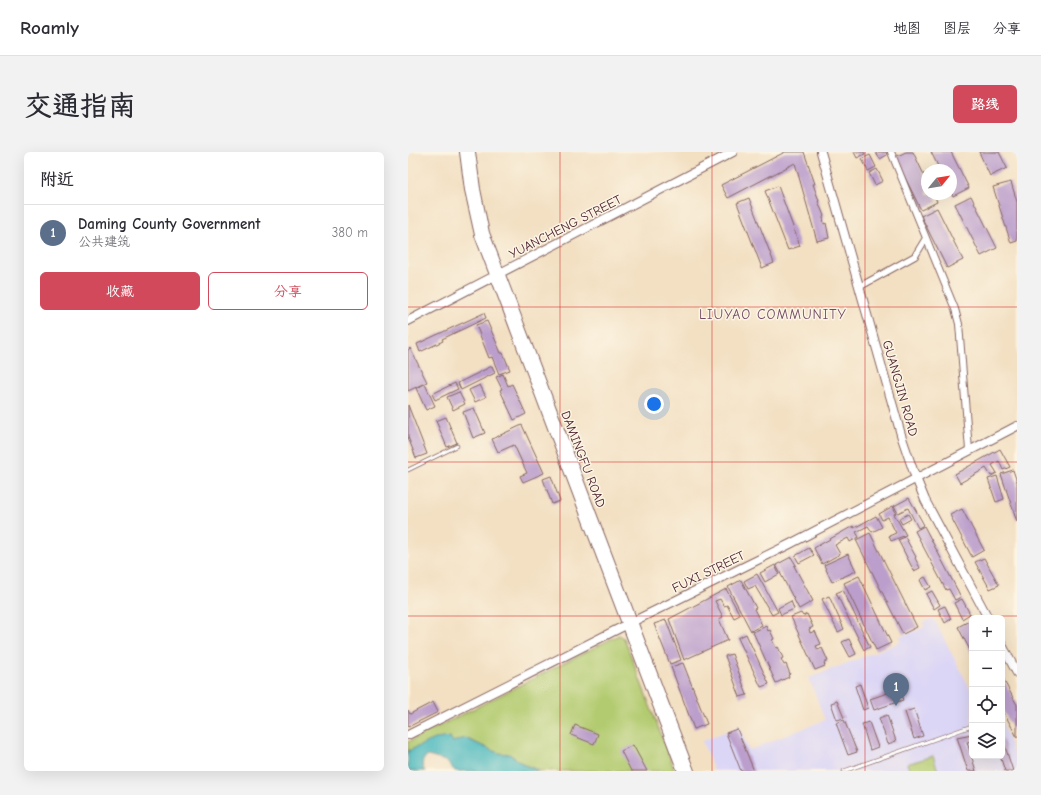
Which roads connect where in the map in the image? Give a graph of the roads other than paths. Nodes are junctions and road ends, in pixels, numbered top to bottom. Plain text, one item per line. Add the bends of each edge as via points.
1 (464, 152) edge
2 (471, 152) edge
3 (733, 152) edge
4 (821, 152) edge
5 (891, 152) edge
6 (926, 238) junction
7 (497, 274) junction
8 (859, 287) junction
9 (408, 321) edge
10 (1017, 426) edge
11 (457, 446) dead end
12 (969, 450) junction
13 (408, 470) edge
14 (916, 478) junction
15 (986, 615) edge
16 (629, 623) junction
17 (1005, 651) edge
18 (1017, 673) edge
19 (969, 727) edge
20 (408, 735) edge
21 (682, 771) edge
22 (690, 771) edge
23 (844, 771) edge

1 - 7 street, DAMINGFU ROAD via 473,214 479,235
2 - 7 street, DAMINGFU ROAD via 482,220
3 - 7 street, YUANCHENG STREET
4 - 8 street, GUANGJIN ROAD
5 - 6 street
6 - 8 street via 915,256
6 - 12 street via 960,324
7 - 9 street, YUANCHENG STREET
7 - 16 street, DAMINGFU ROAD
8 - 14 street, GUANGJIN ROAD
10 - 12 street, FUXI STREET
11 - 13 lane
12 - 14 street, FUXI STREET
14 - 15 street, GUANGJIN ROAD via 925,500
14 - 16 street, FUXI STREET via 790,544
16 - 20 street, FUXI STREET
16 - 21 street, DAMINGFU ROAD
16 - 22 street, DAMINGFU ROAD
17 - 18 street
19 - 23 lane

